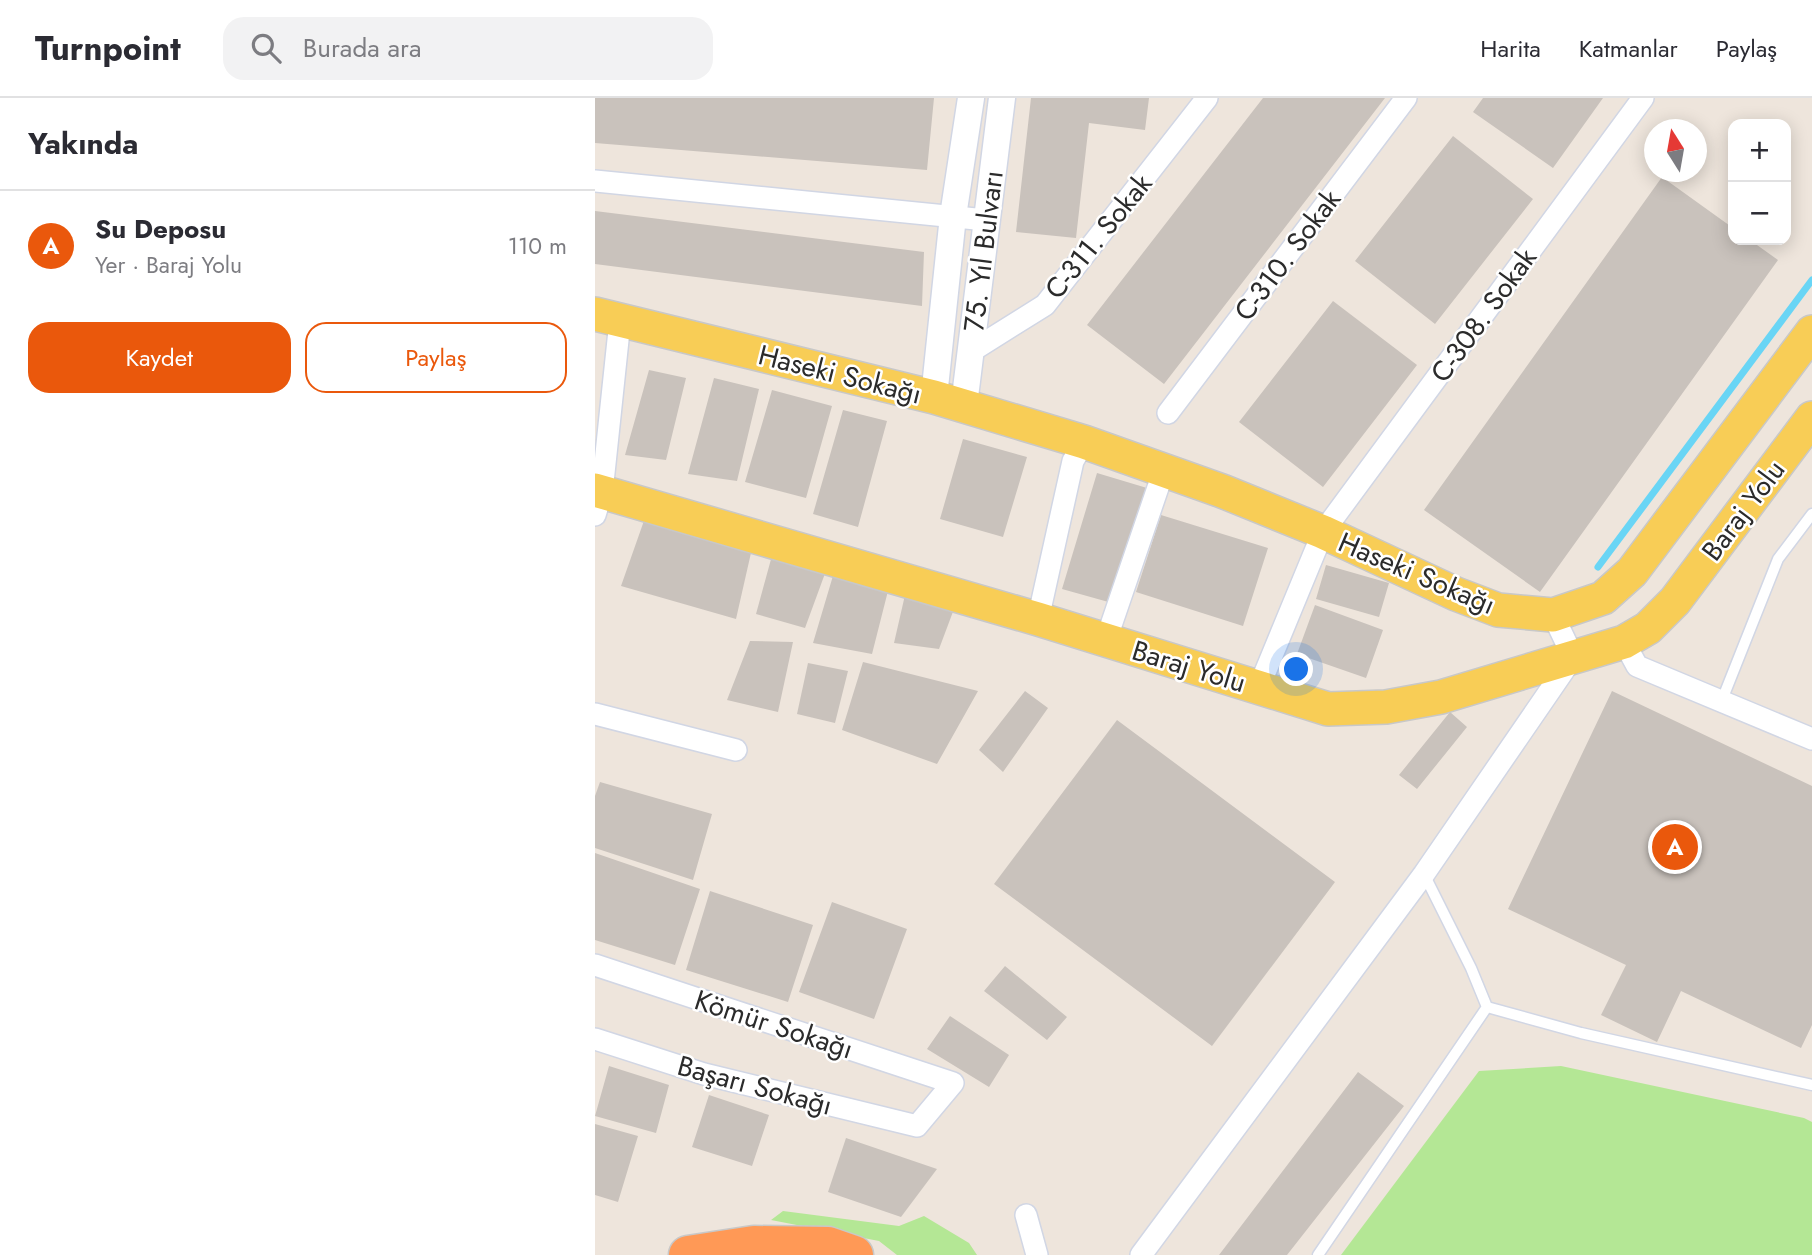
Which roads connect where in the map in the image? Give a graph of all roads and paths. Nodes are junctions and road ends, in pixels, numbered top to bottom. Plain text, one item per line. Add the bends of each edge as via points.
1 (971, 98) edge
2 (1002, 98) edge
3 (1207, 98) edge
4 (1406, 98) edge
5 (1643, 98) edge
6 (595, 181) edge
7 (953, 216) junction
8 (986, 220) junction
9 (608, 318) edge
10 (1812, 332) edge
11 (970, 352) junction
12 (949, 401) junction
13 (1168, 412) dead end
14 (1812, 418) edge
15 (1084, 442) junction
16 (1164, 471) junction
17 (597, 499) edge
18 (1812, 514) edge
19 (1323, 533) junction
20 (1553, 615) junction
21 (1038, 619) junction
22 (1106, 640) junction
23 (1624, 642) junction
24 (1573, 657) junction
25 (1259, 687) junction
26 (1722, 700) junction
27 (595, 714) edge
28 (1812, 739) edge
29 (736, 750) dead end
30 (1424, 874) junction
31 (595, 965) edge
32 (1487, 1007) junction
33 (595, 1040) edge
34 (1812, 1084) edge
35 (917, 1126) joint
36 (1025, 1215) dead end
37 (688, 1255) edge
38 (854, 1255) edge
39 (1037, 1255) edge
40 (1141, 1255) edge
41 (1318, 1255) edge

1 - 7 street, 75. Yıl Bulvarı
2 - 8 street, 75. Yıl Bulvarı
3 - 11 street, C-311. Sokak via 1045,304
4 - 13 street, C-310. Sokak
5 - 19 street, C-308. Sokak
6 - 7 street
7 - 8 street
7 - 12 street, 75. Yıl Bulvarı
8 - 11 street, 75. Yıl Bulvarı
9 - 12 main road, Haseki Sokağı
9 - 17 street
10 - 20 main road, Baraj Yolu via 1632,572 1602,598
11 - 12 street, 75. Yıl Bulvarı
12 - 15 main road, Haseki Sokağı
14 - 23 main road, Baraj Yolu via 1675,601 1648,628
15 - 16 main road, Haseki Sokağı
15 - 21 street via 1073,461
16 - 19 main road, Haseki Sokağı
16 - 22 street
17 - 21 main road, Baraj Yolu
18 - 26 lane via 1778,559
19 - 20 main road, Haseki Sokağı via 1498,610
19 - 25 street, Haseki Sokağı
20 - 24 street
21 - 22 main road, Baraj Yolu
22 - 25 main road, Baraj Yolu
23 - 24 main road, Baraj Yolu
23 - 26 street via 1637,666
24 - 25 main road, Baraj Yolu via 1441,697 1386,706 1328,709
24 - 30 street
26 - 28 street
27 - 29 street
30 - 32 lane
30 - 40 street
31 - 35 street, Kömür Sokağı via 953,1083
32 - 34 lane via 1581,1033
32 - 41 lane
33 - 35 street, Başarı Sokağı via 704,1074
36 - 39 street
37 - 38 highway via 754,1245 828,1246

